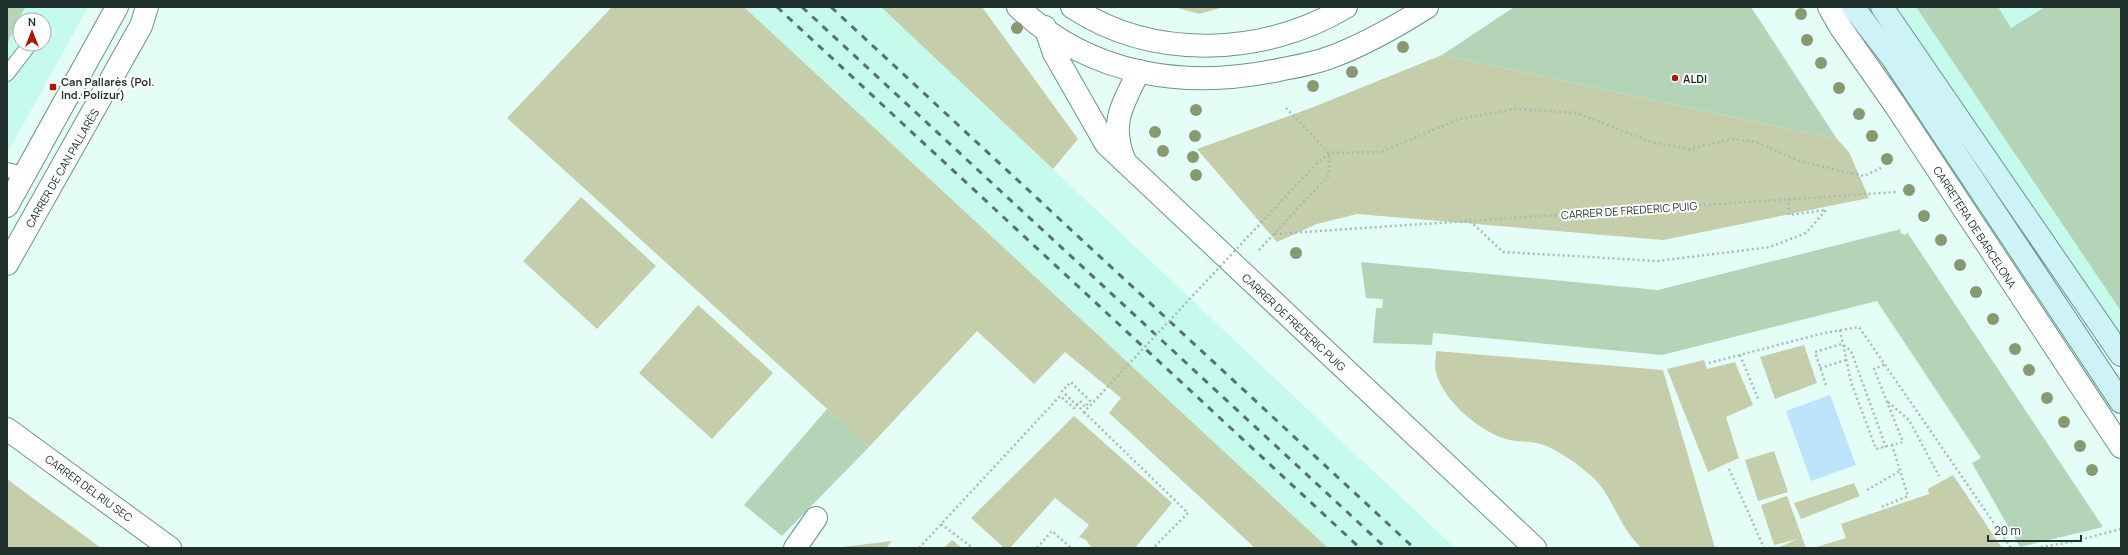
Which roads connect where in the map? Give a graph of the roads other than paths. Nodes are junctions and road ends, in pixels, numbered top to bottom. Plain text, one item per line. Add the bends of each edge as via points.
1 (117, 7) edge
2 (147, 7) edge
3 (1018, 7) edge
4 (1040, 7) edge
5 (1072, 7) edge
6 (1346, 7) edge
7 (1427, 7) edge
8 (1829, 7) edge
9 (1853, 7) edge
10 (1882, 7) edge
11 (1046, 31) junction
12 (24, 52) edge
13 (1139, 71) junction
14 (7, 74) edge
15 (1125, 162) junction
16 (16, 172) edge
17 (7, 206) edge
18 (7, 264) edge
19 (2121, 355) edge
20 (2121, 402) edge
21 (7, 429) edge
22 (2121, 447) edge
23 (816, 518) dead end
24 (170, 548) edge
25 (795, 548) edge
26 (1535, 548) edge

1 - 16 street
2 - 18 street, CARRER DE CAN PALLARÈS via 141,26
3 - 11 street
4 - 11 street
5 - 6 street via 1119,29 1150,39 1188,46 1218,46 1288,34
7 - 13 street via 1400,25 1344,52 1308,64 1232,78 1162,77
8 - 22 street, CARRETERA DE BARCELONA via 1840,28 1895,105
9 - 20 main road via 1893,59
10 - 19 main road
11 - 13 street via 1071,47 1106,62
11 - 15 street via 1054,53 1106,144
12 - 14 lane
13 - 15 street, CARRER DE FREDERIC PUIG via 1122,106 1116,128 1118,146
15 - 26 street, CARRER DE FREDERIC PUIG
16 - 17 street
21 - 24 street, CARRER DEL RIU SEC
23 - 25 street

